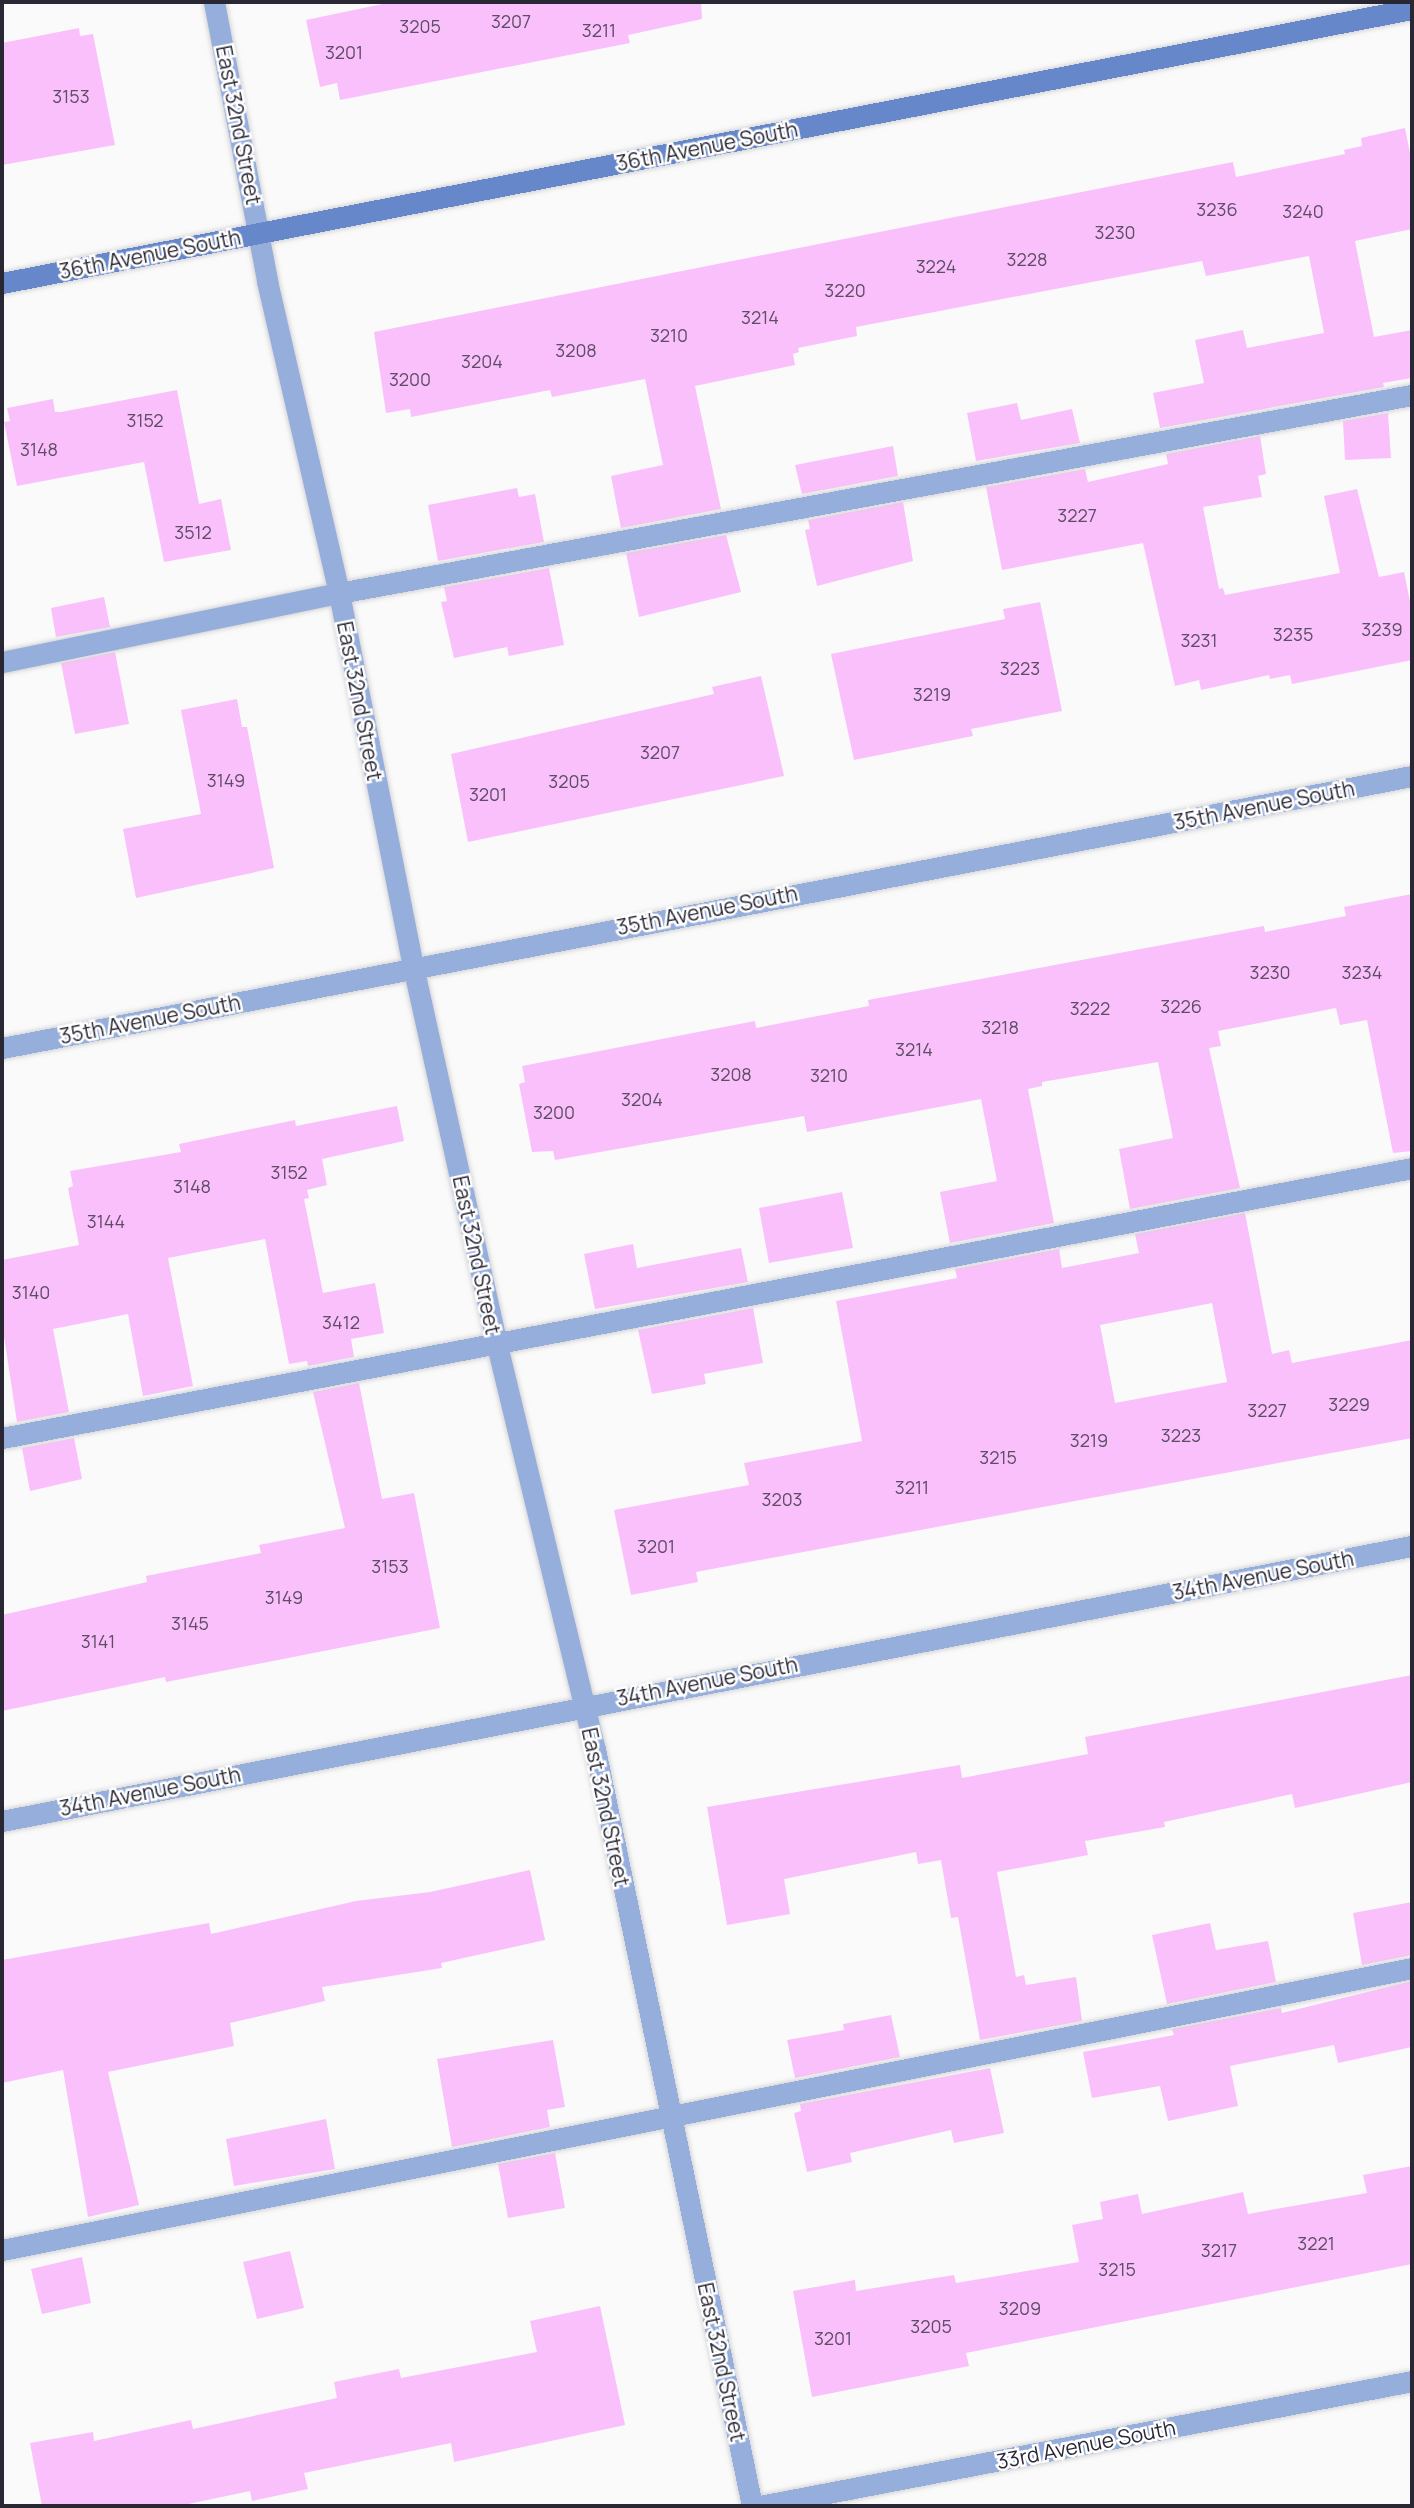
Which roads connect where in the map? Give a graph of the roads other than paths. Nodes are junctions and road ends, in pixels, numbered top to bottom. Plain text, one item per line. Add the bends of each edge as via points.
1 (214, 2) edge
2 (1412, 9) edge
3 (260, 233) junction
4 (2, 283) edge
5 (1412, 395) edge
6 (339, 593) junction
7 (2, 662) edge
8 (1412, 776) edge
9 (413, 966) junction
10 (2, 1048) edge
11 (1412, 1168) edge
12 (496, 1341) junction
13 (2, 1438) edge
14 (1412, 1546) edge
15 (584, 1705) junction
16 (2, 1821) edge
17 (1412, 1968) edge
18 (671, 2118) junction
19 (2, 2250) edge
20 (1412, 2381) edge
21 (752, 2506) edge
22 (760, 2506) edge

1 - 3 street, East 32nd Street
2 - 3 street, 36th Avenue South
3 - 4 street, 36th Avenue South
3 - 6 street, East 32nd Street
5 - 6 street
6 - 7 street
6 - 9 street, East 32nd Street
8 - 9 street, 35th Avenue South
9 - 10 street, 35th Avenue South
9 - 12 street, East 32nd Street
11 - 12 street
12 - 13 street
12 - 15 street, East 32nd Street
14 - 15 street, 34th Avenue South
15 - 16 street, 34th Avenue South
15 - 18 street, East 32nd Street
17 - 18 street
18 - 19 street
18 - 21 street, East 32nd Street
20 - 22 street, 33rd Avenue South

